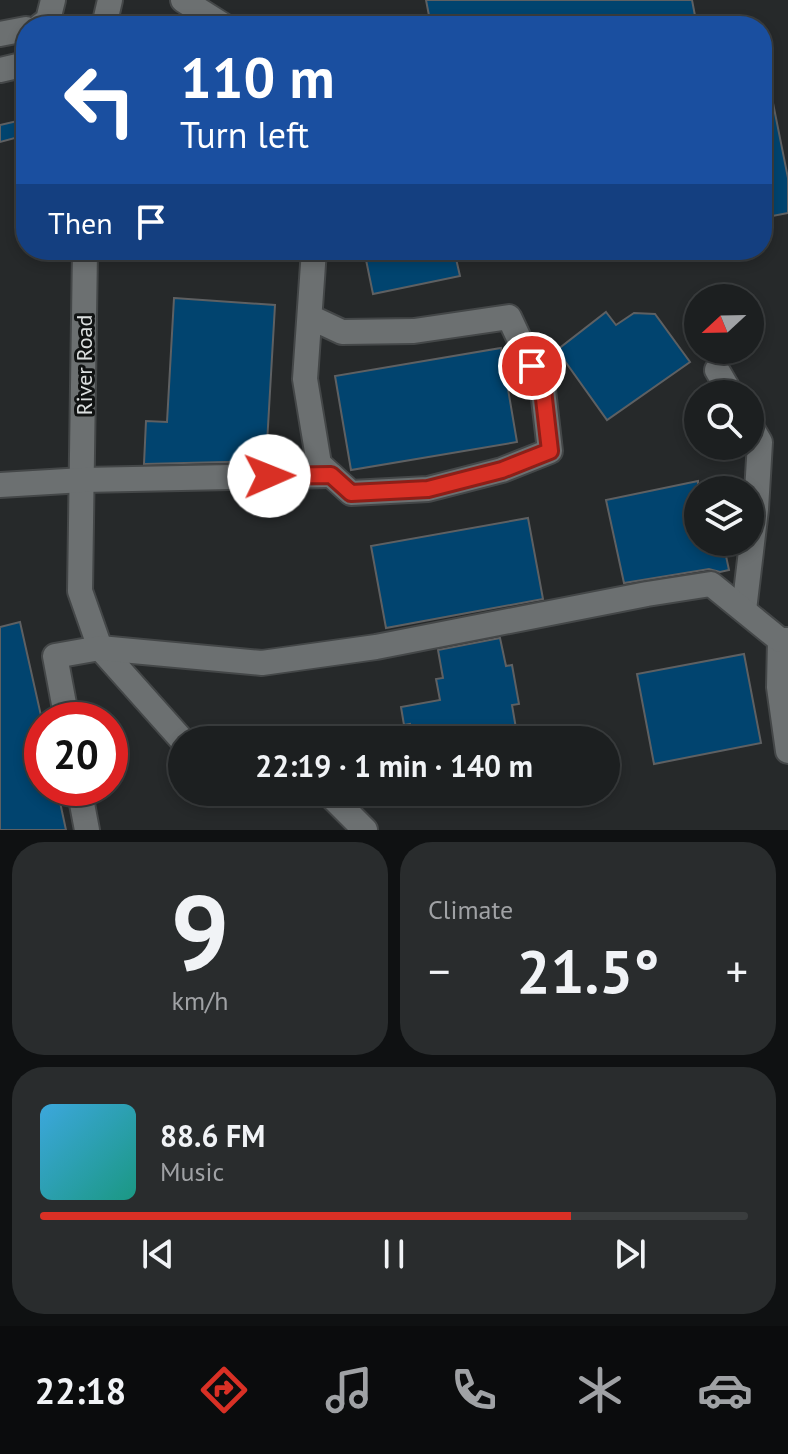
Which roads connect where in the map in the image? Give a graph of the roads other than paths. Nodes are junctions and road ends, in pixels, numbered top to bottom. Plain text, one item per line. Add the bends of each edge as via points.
1 (183, 0) edge
2 (208, 16) edge
3 (85, 260) edge
4 (313, 260) edge
5 (310, 317) junction
6 (717, 370) dead end
7 (723, 380) edge
8 (759, 460) edge
9 (331, 475) junction
10 (83, 480) junction
11 (0, 485) edge
12 (744, 610) junction
13 (784, 640) edge
14 (100, 648) junction
15 (64, 702) edge
16 (170, 726) edge
17 (788, 751) edge
18 (82, 806) edge
19 (341, 806) edge
20 (87, 830) edge
21 (365, 830) edge

1 - 2 street
3 - 10 street, River Road
4 - 5 street
5 - 9 street via 305,379 319,464
5 - 9 street via 342,332 414,331 509,317 543,390 550,451 428,489 351,493
6 - 7 street
8 - 12 street
9 - 10 street
10 - 11 street
10 - 14 street, River Road via 80,591
12 - 13 street
12 - 14 street via 711,584 262,663
13 - 17 street via 779,687
14 - 15 street via 55,656
14 - 16 street
18 - 20 street
19 - 21 street

